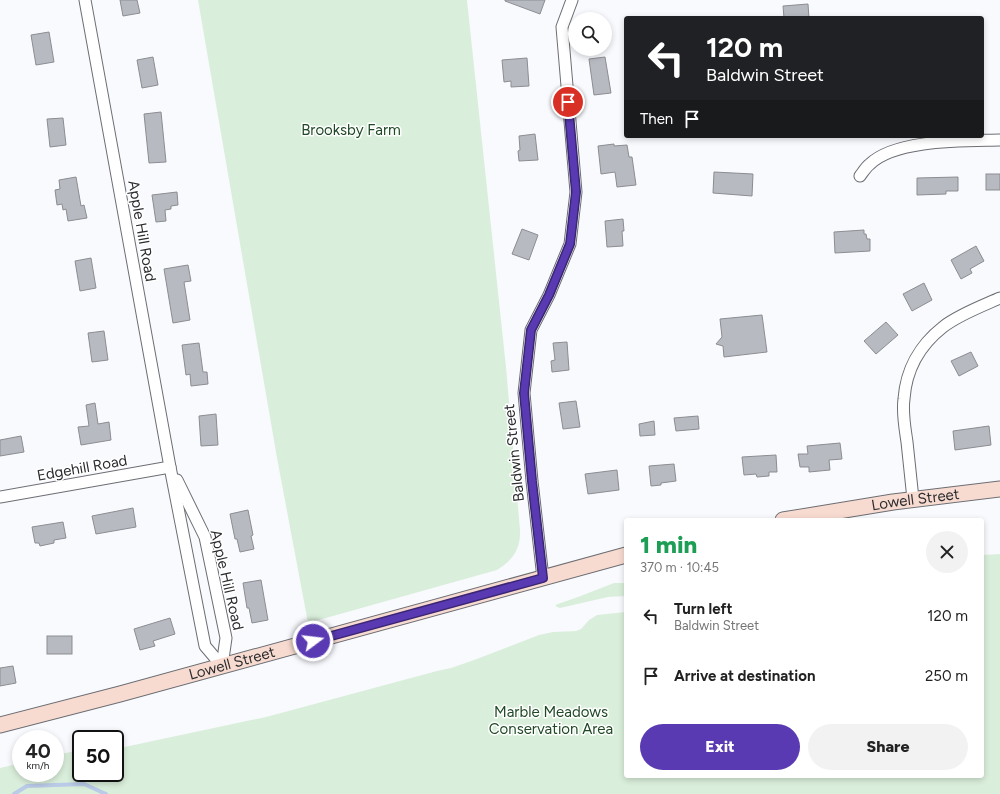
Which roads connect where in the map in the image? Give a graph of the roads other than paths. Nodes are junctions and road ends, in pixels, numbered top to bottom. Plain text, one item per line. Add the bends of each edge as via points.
1 (85, 0) edge
2 (572, 0) edge
3 (1000, 140) edge
4 (860, 176) dead end
5 (1000, 298) edge
6 (170, 468) junction
7 (1000, 488) edge
8 (0, 497) edge
9 (913, 499) junction
10 (795, 518) edge
11 (624, 556) edge
12 (543, 578) junction
13 (222, 666) junction
14 (0, 725) edge

1 - 6 street, Apple Hill Road
2 - 12 street, Baldwin Street via 562,27 576,192 570,244 531,330 524,393
3 - 4 street via 928,143 897,149 870,163
5 - 9 street via 944,327 920,351 912,366 907,380 904,416
6 - 8 street, Edgehill Road
6 - 13 street, Apple Hill Road via 205,646
6 - 13 street, Apple Hill Road via 205,538 226,638
7 - 9 main road, Lowell Street
9 - 10 main road, Lowell Street
11 - 12 main road, Lowell Street
12 - 13 main road, Lowell Street
13 - 14 main road, Lowell Street

